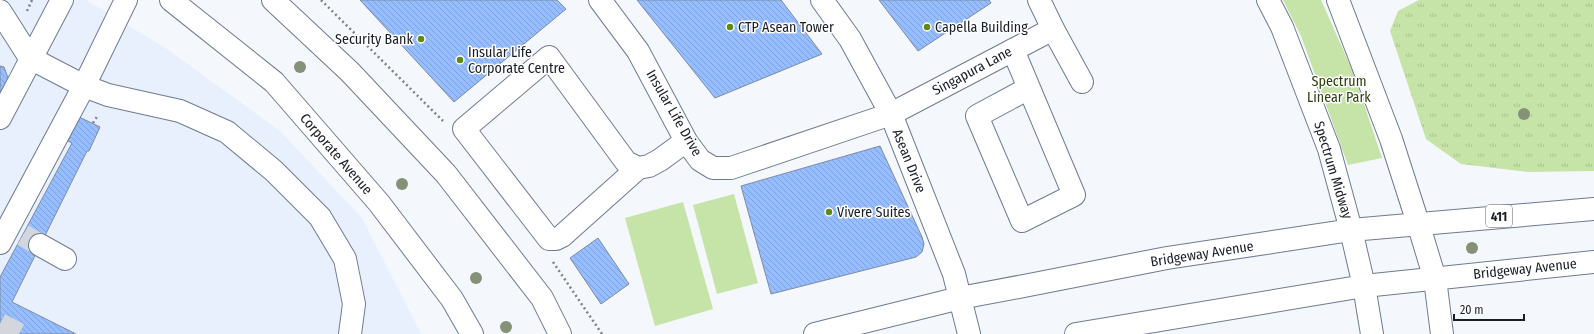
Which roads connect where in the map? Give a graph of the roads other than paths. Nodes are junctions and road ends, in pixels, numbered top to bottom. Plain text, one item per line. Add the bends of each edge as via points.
1 (62, 0) edge
2 (126, 0) edge
3 (171, 0) edge
4 (600, 0) edge
5 (822, 0) edge
6 (1040, 0) edge
7 (1268, 0) edge
8 (1338, 0) edge
9 (274, 1) edge
10 (0, 11) edge
11 (1053, 29) junction
12 (1013, 50) junction
13 (30, 58) junction
14 (1082, 82) dead end
15 (84, 86) junction
16 (1029, 88) junction
17 (891, 114) junction
18 (0, 118) edge
19 (686, 141) junction
20 (638, 168) junction
21 (1590, 208) edge
22 (1418, 223) junction
23 (1351, 230) junction
24 (18, 237) edge
25 (65, 259) dead end
26 (1592, 263) edge
27 (1435, 279) junction
28 (1364, 286) junction
29 (542, 298) junction
30 (960, 298) junction
31 (350, 334) edge
32 (472, 334) edge
33 (560, 334) edge
34 (574, 334) edge
35 (815, 334) edge
36 (969, 334) edge
37 (1076, 334) edge
38 (1372, 334) edge
39 (1442, 334) edge

1 - 13 main road
2 - 15 main road
3 - 32 main road, Corporate Avenue via 274,82 379,203 452,299
4 - 19 main road, Insular Life Drive via 638,51
5 - 17 main road, Asean Drive via 850,39
6 - 11 main road
7 - 23 main road, Spectrum Midway via 1282,27 1329,149
8 - 22 main road via 1391,139
9 - 29 main road via 350,72 446,174
10 - 13 main road
11 - 12 main road, Singapura Lane
11 - 14 main road
12 - 16 main road
12 - 17 main road, Singapura Lane
13 - 15 main road
13 - 18 main road
15 - 24 main road
15 - 31 main road via 108,95 180,111 227,132 274,171 320,217 345,259 354,304
16 - 16 main road via 1074,195 1022,221 977,116
17 - 19 main road, Insular Life Drive via 731,168 713,168 700,160
17 - 30 main road, Asean Drive via 954,274
19 - 20 main road via 660,160
20 - 20 main road via 626,162 549,57 464,129 549,239 562,236
21 - 22 main road, Bridgeway Avenue / 411
22 - 23 main road, Bridgeway Avenue / 411
22 - 27 main road
23 - 28 main road, Spectrum Midway
23 - 30 main road, Bridgeway Avenue via 1167,258
24 - 25 main road
26 - 27 main road, Bridgeway Avenue
27 - 28 main road, Bridgeway Avenue
27 - 39 main road
28 - 37 main road, Bridgeway Avenue
28 - 38 main road, Spectrum Midway
29 - 33 main road
29 - 34 main road
30 - 35 main road, Bridgeway Avenue
30 - 36 main road, Asean Drive

